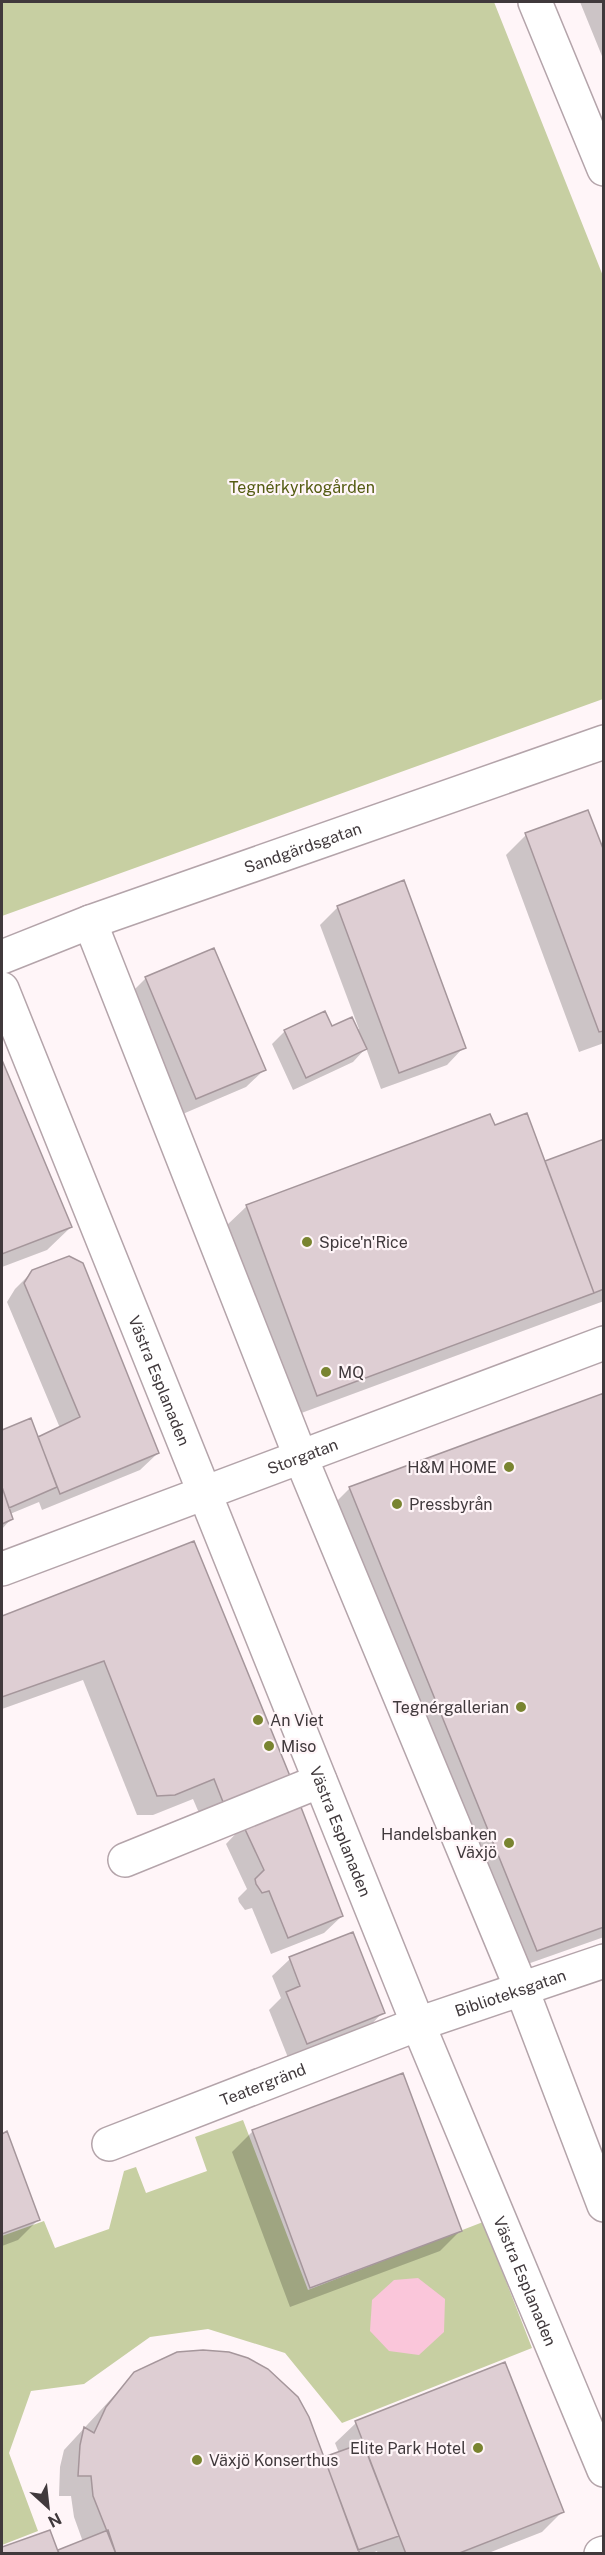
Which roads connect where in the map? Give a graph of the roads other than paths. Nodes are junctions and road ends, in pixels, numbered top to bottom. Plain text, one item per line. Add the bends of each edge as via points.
1 (535, 2) edge
2 (603, 169) edge
3 (603, 742) edge
4 (90, 922) junction
5 (2, 957) edge
6 (2, 989) edge
7 (603, 1343) edge
8 (301, 1458) junction
9 (204, 1494) junction
10 (2, 1569) edge
11 (320, 1781) junction
12 (124, 1860) dead end
13 (603, 1961) edge
14 (522, 1990) junction
15 (417, 2024) junction
16 (109, 2144) dead end
17 (603, 2205) edge
18 (603, 2470) edge

1 - 2 street
3 - 4 street, Sandgärdsgatan
4 - 5 street, Sandgärdsgatan
4 - 8 street
6 - 9 street, Västra Esplanaden
7 - 8 street, Storgatan
8 - 9 street, Storgatan
8 - 14 street
9 - 10 street, Storgatan
9 - 11 street, Västra Esplanaden
11 - 12 street
11 - 15 street, Västra Esplanaden
13 - 14 street, Biblioteksgatan
14 - 15 street, Biblioteksgatan
14 - 17 street
15 - 16 street, Teatergränd
15 - 18 street, Västra Esplanaden

